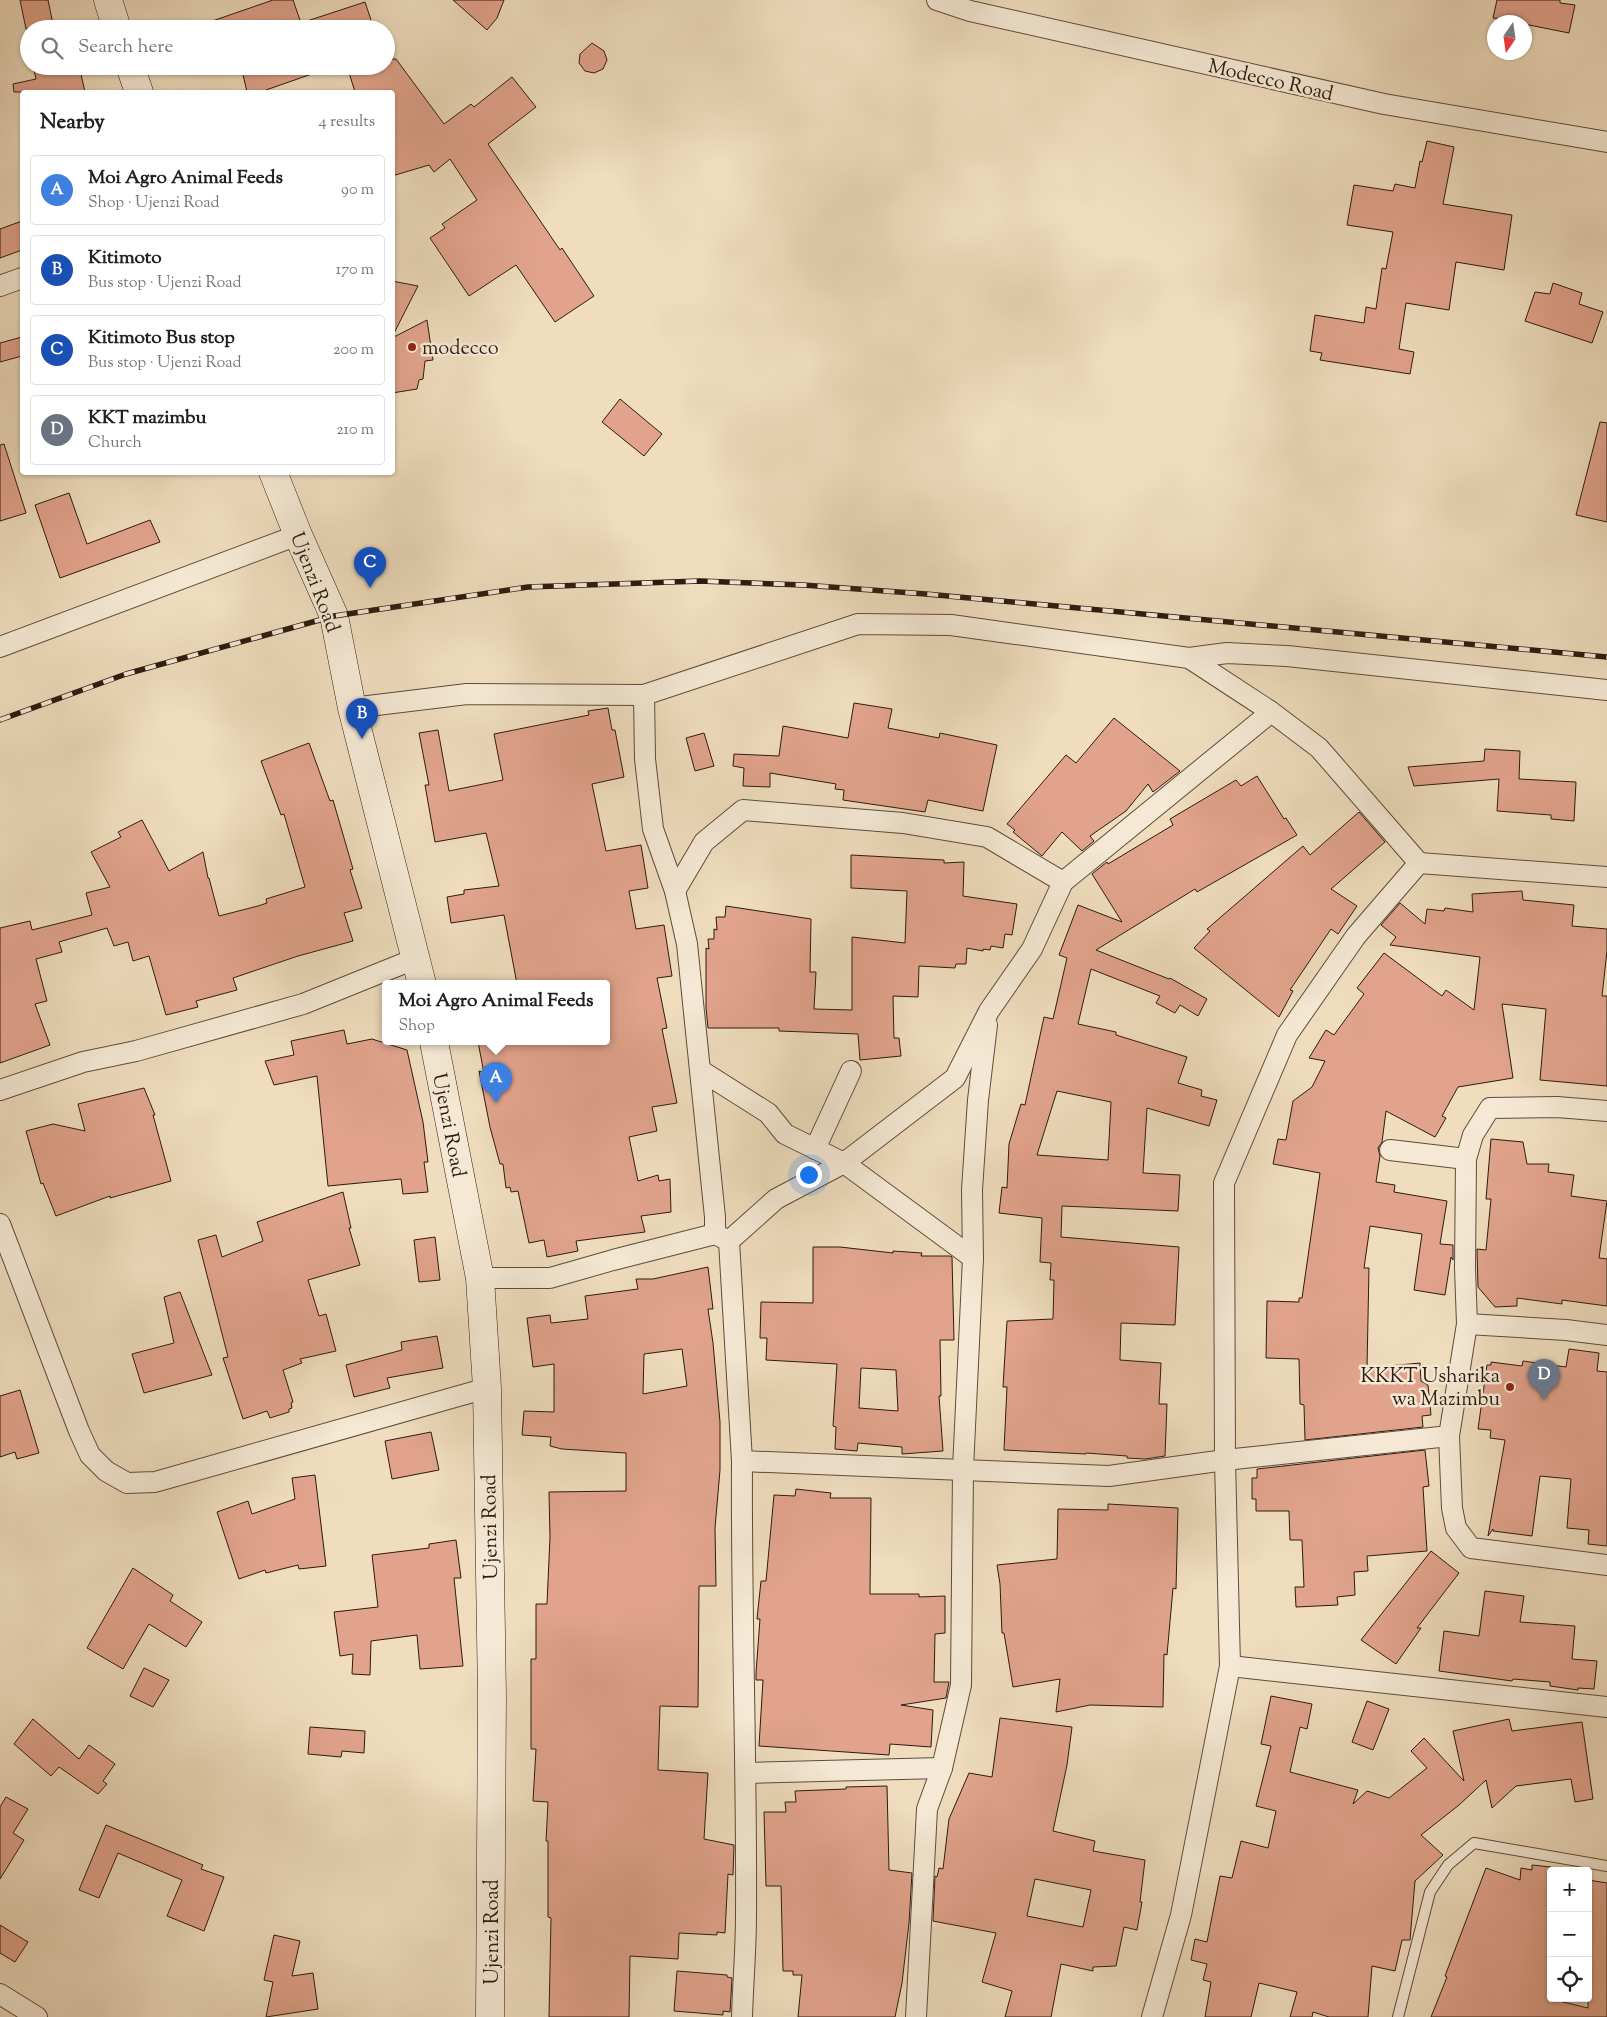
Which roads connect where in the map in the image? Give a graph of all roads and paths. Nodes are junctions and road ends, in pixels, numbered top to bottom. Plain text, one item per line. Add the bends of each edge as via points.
1 (108, 0) edge
2 (937, 0) edge
3 (114, 20) edge
4 (133, 75) edge
5 (138, 90) edge
6 (1607, 142) edge
7 (20, 279) edge
8 (0, 286) edge
9 (274, 475) edge
10 (298, 535) junction
11 (0, 647) edge
12 (1189, 658) junction
13 (1607, 690) edge
14 (644, 695) junction
15 (352, 708) junction
16 (1270, 712) junction
17 (1418, 863) junction
18 (1607, 877) edge
19 (1063, 882) junction
20 (675, 890) junction
21 (420, 971) edge
22 (388, 980) edge
23 (382, 982) edge
24 (989, 1011) junction
25 (435, 1045) edge
26 (700, 1070) junction
27 (851, 1071) dead end
28 (0, 1090) edge
29 (1607, 1111) edge
30 (815, 1149) junction
31 (1390, 1150) dead end
32 (1466, 1159) junction
33 (844, 1163) junction
34 (0, 1224) edge
35 (722, 1237) junction
36 (973, 1258) junction
37 (480, 1278) junction
38 (1467, 1324) junction
39 (1607, 1335) edge
40 (487, 1388) junction
41 (1449, 1436) junction
42 (1225, 1460) junction
43 (742, 1461) junction
44 (963, 1469) junction
45 (1607, 1565) edge
46 (1230, 1666) junction
47 (1607, 1707) edge
48 (942, 1768) junction
49 (746, 1773) junction
50 (1607, 1866) edge
51 (0, 1994) edge
52 (37, 2017) edge
53 (490, 2017) edge
54 (742, 2017) edge
55 (916, 2017) edge
56 (1152, 2017) edge
57 (1398, 2017) edge

1 - 3 street
2 - 6 street, Modecco Road via 970,11 1384,104
4 - 5 street
7 - 8 street
9 - 10 street, Ujenzi Road
10 - 11 street
10 - 15 street, Ujenzi Road via 334,616
12 - 13 street via 1227,653 1287,656
12 - 14 street via 951,625 858,624
12 - 16 street
14 - 15 street via 467,694
14 - 20 street via 645,760 653,830
15 - 21 street, Ujenzi Road
16 - 17 street via 1319,748
16 - 19 street
17 - 18 street
17 - 42 street via 1356,936 1287,1035 1224,1182
19 - 20 street via 987,837 903,823 743,810 704,842
19 - 24 street via 1032,948
20 - 26 street via 686,944
21 - 22 street
23 - 28 street via 136,1051 83,1062
24 - 33 street via 955,1078
24 - 36 street via 978,1100
25 - 37 street, Ujenzi Road
26 - 30 street via 768,1113 785,1134
26 - 35 street via 715,1217
27 - 30 street
29 - 32 street via 1557,1107 1490,1108 1473,1135
30 - 33 street
31 - 32 street
32 - 38 street
33 - 35 street via 776,1198
33 - 36 street
34 - 40 street via 78,1431 90,1455 106,1471 127,1483 155,1482
35 - 37 street via 613,1260 550,1278
35 - 43 street
36 - 44 street
37 - 40 street, Ujenzi Road
38 - 39 street
38 - 41 street
40 - 53 street, Ujenzi Road via 492,1696
41 - 42 street
41 - 45 street via 1452,1508 1456,1528 1471,1548
42 - 44 street via 1109,1476
42 - 46 street
43 - 44 street
43 - 49 street
44 - 48 street via 961,1685
46 - 47 street
46 - 56 street via 1181,1915
48 - 49 street
48 - 55 street via 927,1808
49 - 54 street
50 - 57 lane via 1474,1843 1448,1865 1430,1892
51 - 52 street

